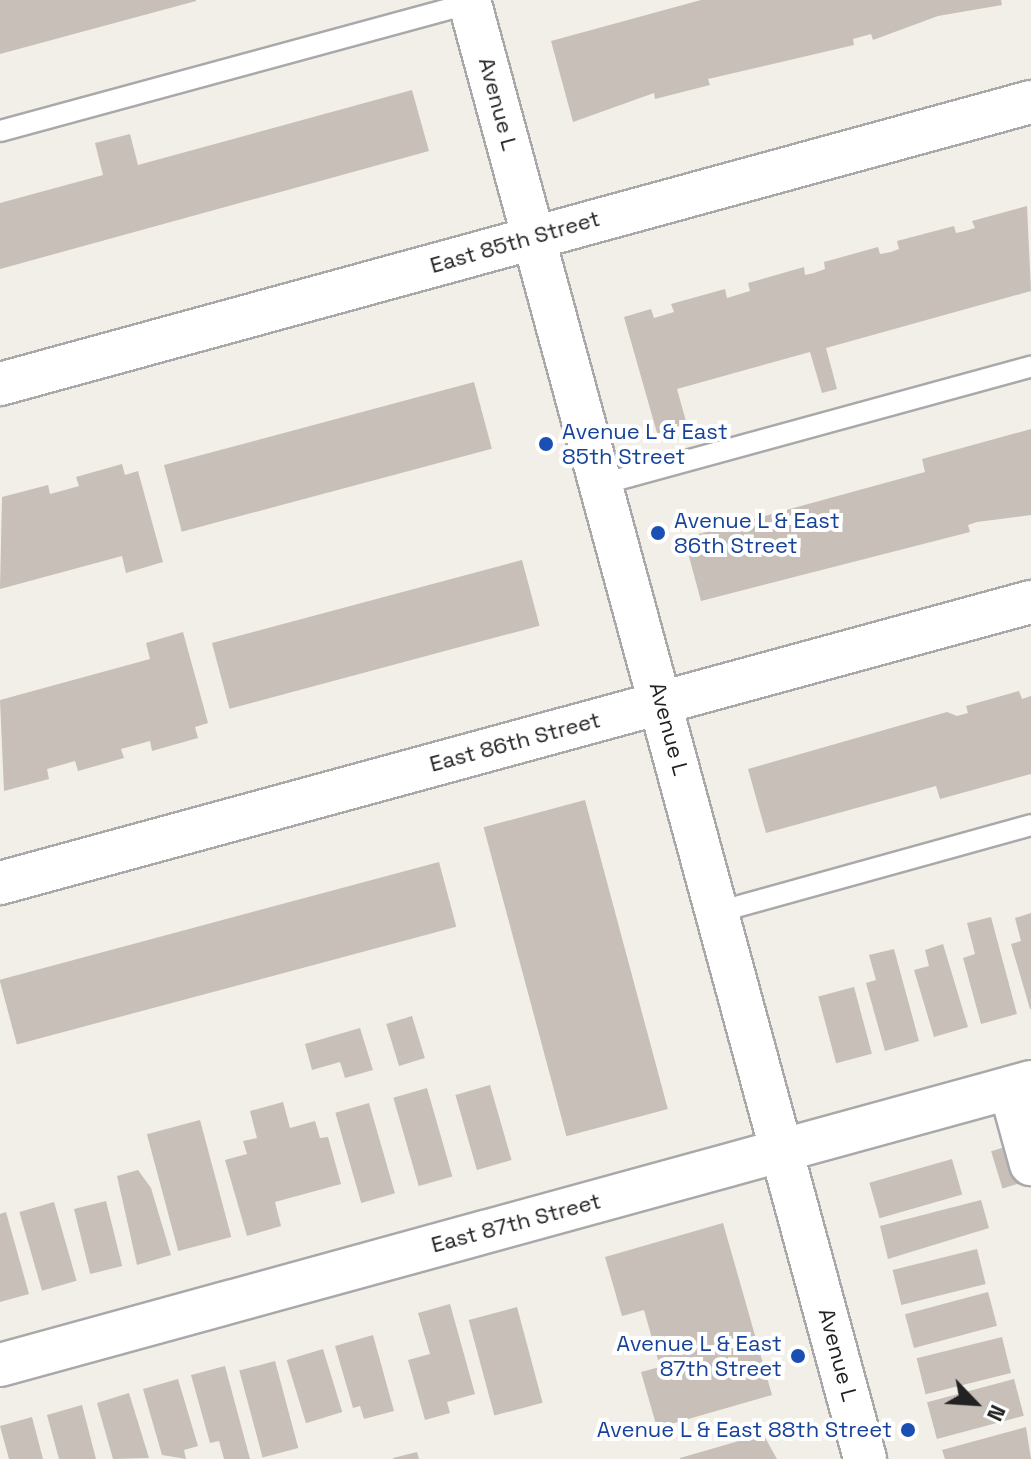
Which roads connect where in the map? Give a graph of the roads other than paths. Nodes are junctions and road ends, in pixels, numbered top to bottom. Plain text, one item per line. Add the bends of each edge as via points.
1 (474, 1) edge
2 (1031, 102) edge
3 (0, 131) edge
4 (532, 237) junction
5 (1031, 367) edge
6 (0, 384) edge
7 (602, 484) junction
8 (1031, 602) edge
9 (662, 703) junction
10 (1031, 825) edge
11 (0, 883) edge
12 (718, 912) junction
13 (1021, 1085) edge
14 (784, 1149) junction
15 (1031, 1164) edge
16 (0, 1365) edge
17 (865, 1459) edge

1 - 3 lane
1 - 4 street, Avenue L
2 - 4 street, East 85th Street
4 - 6 street, East 85th Street
4 - 7 street, Avenue L
5 - 7 lane
7 - 9 street, Avenue L
8 - 9 street, East 86th Street
9 - 11 street, East 86th Street
9 - 12 street, Avenue L
10 - 12 lane
12 - 14 street, Avenue L
13 - 14 street, East 87th Street
13 - 15 street
14 - 16 street, East 87th Street
14 - 17 street, Avenue L

